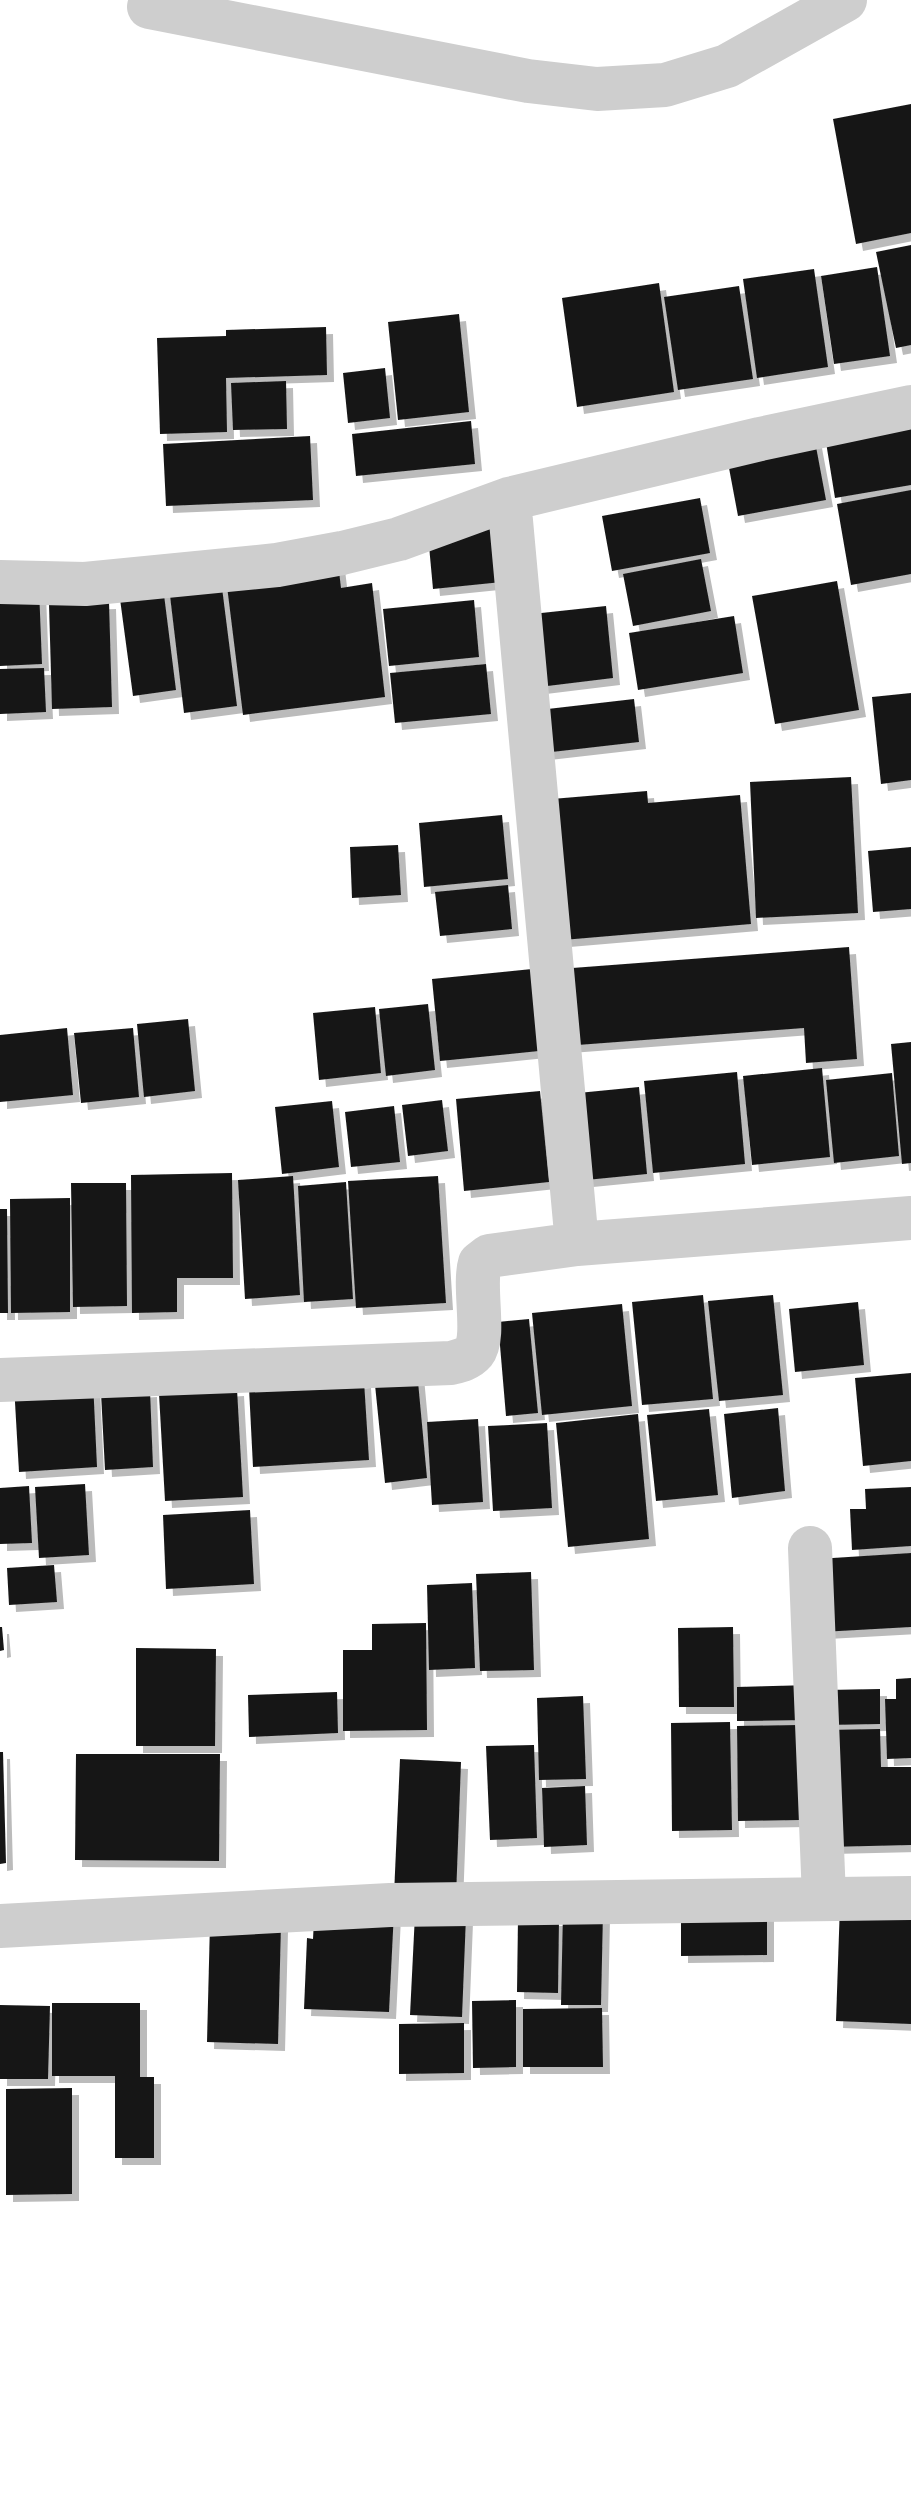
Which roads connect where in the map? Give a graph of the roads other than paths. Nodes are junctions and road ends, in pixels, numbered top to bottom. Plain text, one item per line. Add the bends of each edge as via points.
1 (845, 0) edge
2 (149, 7) dead end
3 (911, 407) edge
4 (509, 499) junction
5 (0, 582) edge
6 (911, 1218) edge
7 (577, 1244) junction
8 (0, 1380) edge
9 (810, 1548) dead end
10 (824, 1898) junction
11 (911, 1898) edge
12 (0, 1926) edge

1 - 2 street via 727,66 665,85 597,89 528,81
3 - 4 street
4 - 5 street via 399,539 277,565 85,584
4 - 7 street
6 - 7 street
7 - 8 street via 489,1256 480,1263 480,1337 474,1352 451,1363
9 - 10 street
10 - 11 street
10 - 12 street via 390,1905

